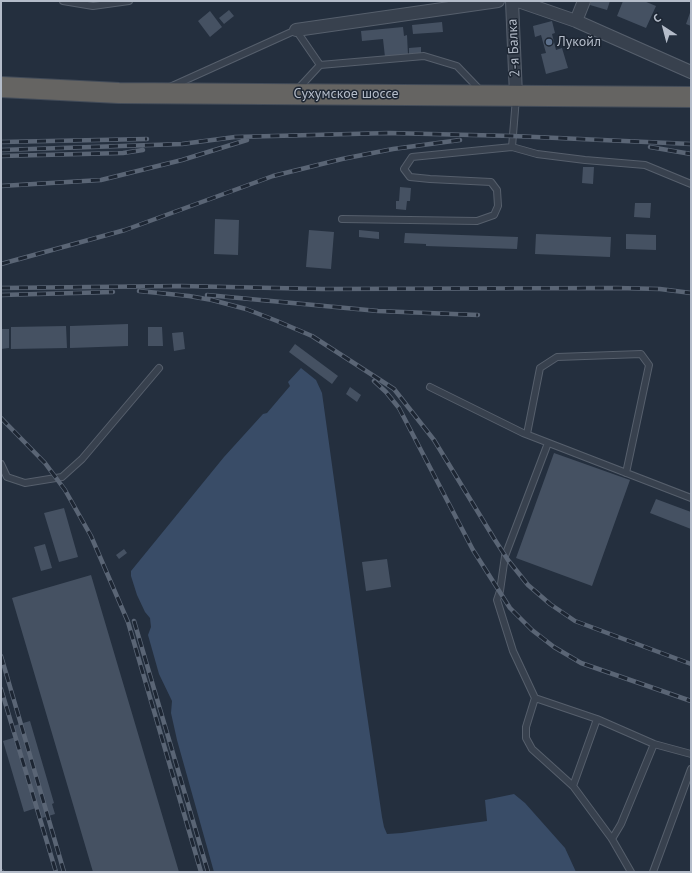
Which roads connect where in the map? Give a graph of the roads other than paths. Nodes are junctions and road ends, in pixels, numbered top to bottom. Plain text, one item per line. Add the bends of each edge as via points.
1 (63, 1) edge
2 (129, 1) edge
3 (498, 1) edge
4 (512, 1) edge
5 (518, 1) edge
6 (584, 1) edge
7 (576, 20) junction
8 (296, 30) junction
9 (320, 66) junction
10 (691, 72) edge
11 (1, 86) edge
12 (156, 93) junction
13 (293, 94) junction
14 (484, 95) junction
15 (516, 95) junction
16 (691, 97) edge
17 (512, 147) junction
18 (691, 184) edge
19 (342, 219) dead end
20 (159, 368) dead end
21 (430, 387) dead end
22 (527, 434) junction
23 (548, 443) junction
24 (1, 464) edge
25 (626, 473) junction
26 (691, 498) edge
27 (535, 698) junction
28 (597, 719) junction
29 (654, 744) junction
30 (691, 754) edge
31 (691, 769) edge
32 (573, 786) junction
33 (612, 838) junction
34 (631, 872) edge
35 (653, 872) edge

1 - 2 lane via 93,6
3 - 8 street
4 - 15 street, 2-я Балка
5 - 7 street
6 - 7 street
7 - 10 street
8 - 9 lane
8 - 12 lane
9 - 13 lane
9 - 14 lane via 424,56 456,66
11 - 12 highway, Сухумское шоссе
12 - 13 highway, Сухумское шоссе
13 - 14 highway, Сухумское шоссе
14 - 15 highway, Сухумское шоссе
15 - 16 highway, Сухумское шоссе
15 - 17 lane
17 - 18 lane via 537,154 645,165
17 - 19 lane via 412,157 404,169 410,177 491,182 497,190 498,206 494,215 477,221
20 - 24 lane via 82,459 62,477 25,483 7,477
21 - 22 lane
22 - 23 lane
22 - 25 lane via 540,368 557,357 642,354 649,364
23 - 25 lane
23 - 27 lane via 505,556 497,600 513,651
25 - 26 lane
27 - 28 lane
27 - 32 lane via 526,727 526,738 532,749
28 - 29 lane
28 - 32 lane
29 - 30 lane
29 - 33 lane via 621,824
31 - 35 lane
32 - 33 lane
33 - 34 lane

